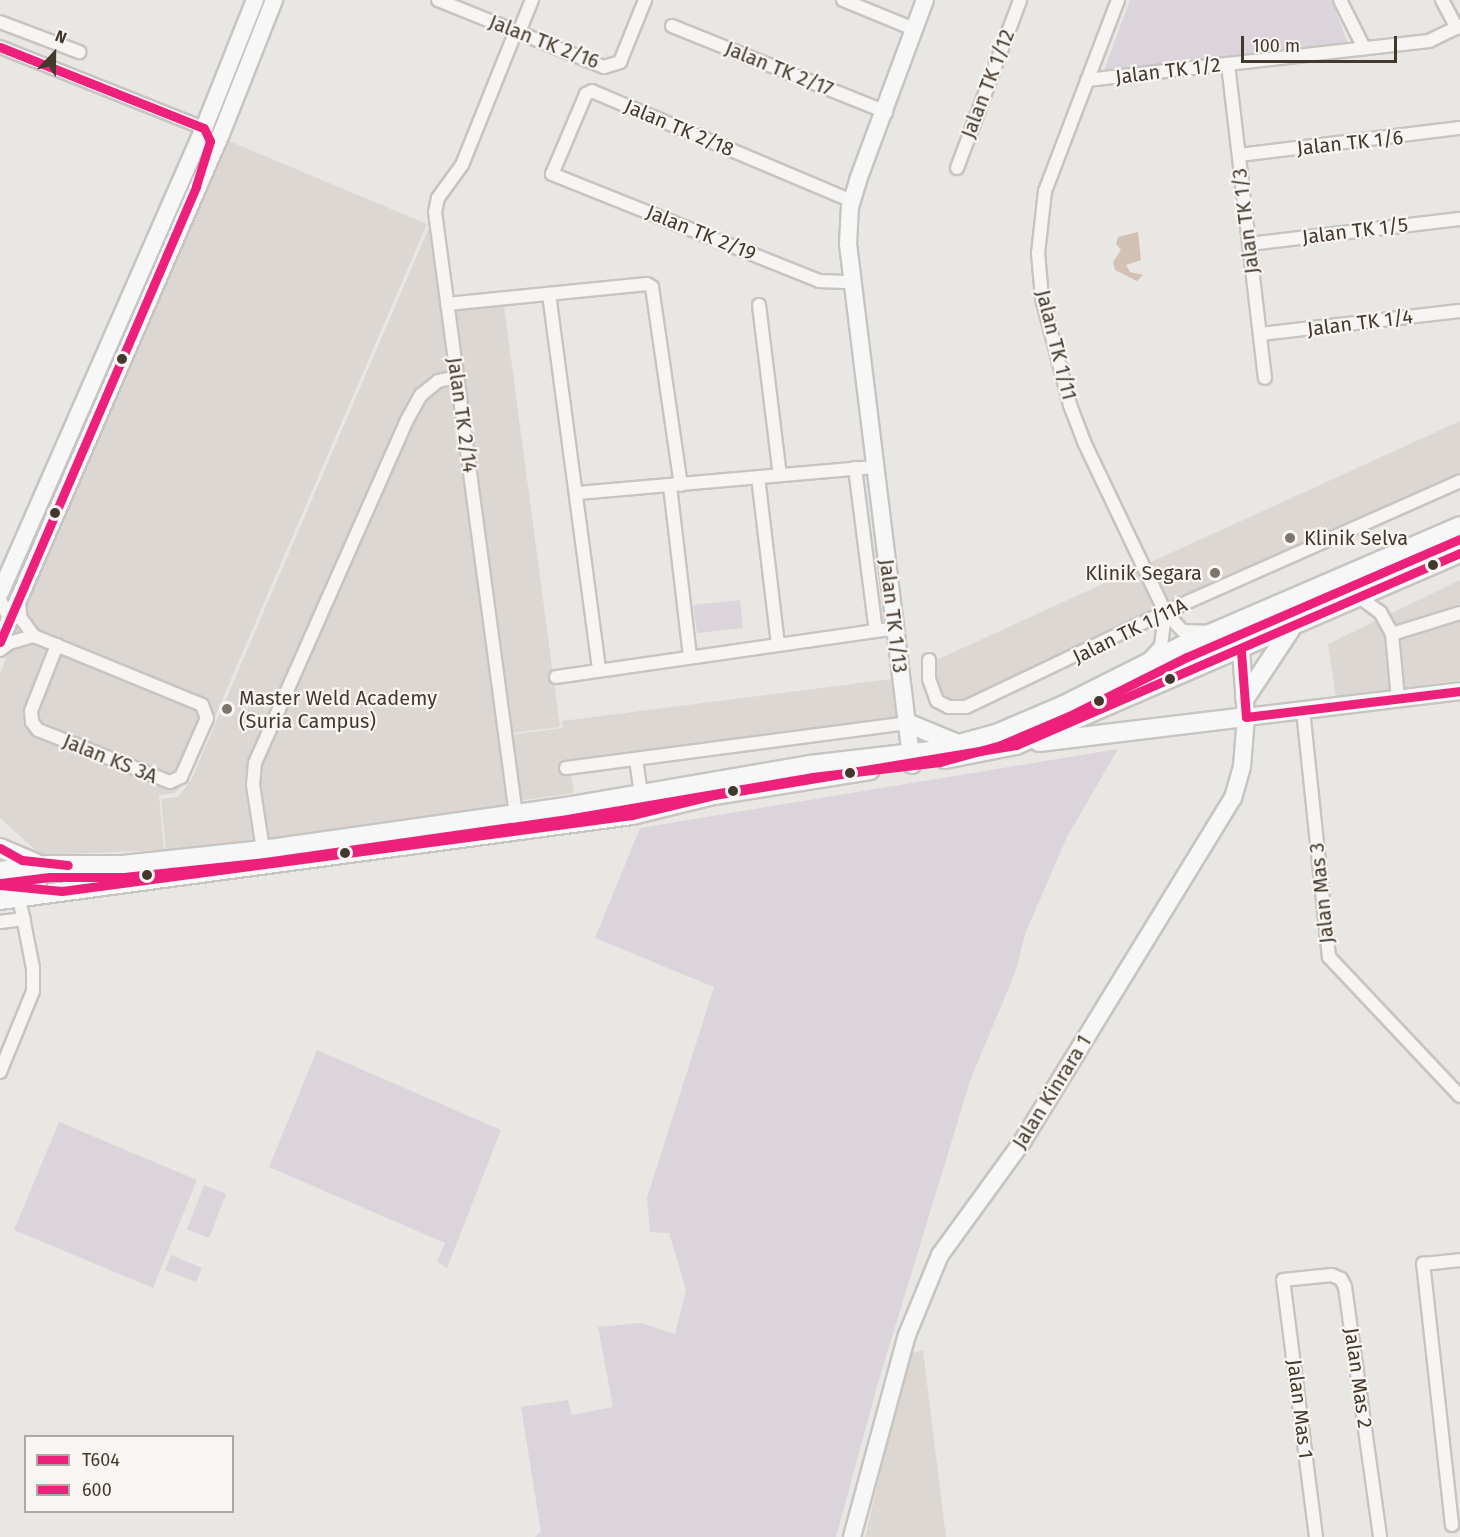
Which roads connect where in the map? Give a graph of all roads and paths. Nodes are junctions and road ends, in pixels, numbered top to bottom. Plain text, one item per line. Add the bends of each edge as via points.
1 (255, 0) edge
2 (274, 0) edge
3 (532, 0) edge
4 (645, 0) edge
5 (843, 0) edge
6 (925, 0) edge
7 (1020, 0) edge
8 (1118, 0) edge
9 (1340, 0) edge
10 (1442, 0) edge
11 (444, 1) edge
12 (0, 22) edge
13 (672, 26) dead end
14 (1458, 27) edge
15 (914, 29) junction
16 (517, 32) junction
17 (0, 47) edge
18 (1364, 48) junction
19 (79, 52) dead end
20 (251, 57) junction
21 (1228, 64) junction
22 (1087, 80) junction
23 (886, 112) junction
24 (204, 128) junction
25 (1460, 128) edge
26 (1239, 155) junction
27 (957, 168) dead end
28 (552, 174) joint
29 (195, 186) junction
30 (852, 201) junction
31 (1460, 219) edge
32 (1249, 244) junction
33 (852, 282) junction
34 (549, 294) junction
35 (447, 304) junction
36 (759, 305) dead end
37 (1460, 311) edge
38 (1260, 334) junction
39 (457, 377) junction
40 (1265, 378) dead end
41 (874, 466) junction
42 (855, 468) junction
43 (780, 475) junction
44 (758, 477) junction
45 (1460, 481) edge
46 (675, 485) junction
47 (578, 493) junction
48 (1460, 526) edge
49 (1460, 553) edge
50 (1351, 572) junction
51 (20, 592) junction
52 (0, 596) edge
53 (1359, 597) junction
54 (1166, 612) junction
55 (1460, 613) edge
56 (9, 618) junction
57 (895, 628) junction
58 (1291, 628) junction
59 (876, 631) junction
60 (1215, 632) junction
61 (1392, 634) junction
62 (34, 636) junction
63 (0, 642) edge
64 (778, 644) junction
65 (57, 645) junction
66 (0, 650) edge
67 (1241, 651) junction
68 (690, 656) junction
69 (929, 660) dead end
70 (1143, 665) junction
71 (598, 669) junction
72 (556, 677) dead end
73 (1460, 691) edge
74 (1245, 698) junction
75 (1398, 699) junction
76 (1303, 710) junction
77 (1246, 717) junction
78 (907, 723) junction
79 (996, 734) junction
80 (958, 744) junction
81 (1016, 745) junction
82 (636, 759) junction
83 (911, 759) junction
84 (566, 768) dead end
85 (641, 795) junction
86 (516, 815) junction
87 (0, 848) edge
88 (263, 850) junction
89 (49, 865) junction
90 (0, 871) edge
91 (0, 885) edge
92 (62, 891) junction
93 (19, 897) junction
94 (0, 900) edge
95 (24, 919) junction
96 (0, 922) edge
97 (0, 1072) edge
98 (1460, 1096) edge
99 (1460, 1260) edge
100 (1283, 1280) joint
101 (1452, 1525) dead end
102 (852, 1537) edge
103 (1316, 1537) edge
104 (1380, 1537) edge

1 - 24 street
2 - 20 street
3 - 16 street, Jalan TK 2/14
4 - 16 street, Jalan TK 2/16 via 620,62 614,67 604,67
5 - 15 street
6 - 15 street, Jalan TK 1/13
7 - 27 street, Jalan TK 1/12
8 - 22 street, Jalan TK 1/11
9 - 18 street
10 - 14 street
11 - 16 street, Jalan TK 2/16
12 - 19 street
13 - 23 street, Jalan TK 2/17
14 - 18 street, Jalan TK 1/2 via 1429,41
15 - 23 street, Jalan TK 1/13
16 - 35 street, Jalan TK 2/14 via 458,173 438,198 435,212
17 - 24 street
18 - 21 street, Jalan TK 1/2
20 - 24 street via 223,112
20 - 29 street
21 - 22 street, Jalan TK 1/2
21 - 26 street, Jalan TK 1/3
22 - 54 street, Jalan TK 1/11 via 1045,191 1038,253 1043,305 1070,405
23 - 30 street, Jalan TK 1/13
24 - 29 street via 210,141
24 - 52 street
25 - 26 street, Jalan TK 1/6
26 - 32 street, Jalan TK 1/3
28 - 30 street, Jalan TK 2/18 via 586,94 592,91
28 - 33 street, Jalan TK 2/19 via 819,281
29 - 51 street
30 - 33 street, Jalan TK 1/13 via 848,244
31 - 32 street, Jalan TK 1/5
32 - 38 street, Jalan TK 1/3
33 - 41 street, Jalan TK 1/13
34 - 35 street
34 - 46 street via 647,284 655,291
34 - 47 street
35 - 39 street, Jalan TK 2/14
36 - 43 street
37 - 38 street, Jalan TK 1/4
38 - 40 street, Jalan TK 1/3
39 - 86 street, Jalan TK 2/14
39 - 88 street via 438,381 421,395 407,420 255,763 253,785
41 - 42 street
41 - 57 street, Jalan TK 1/13
42 - 43 street
42 - 59 street
43 - 44 street
44 - 46 street
44 - 64 street
45 - 54 street, Jalan TK 1/11A
46 - 47 street
46 - 68 street
47 - 71 street
48 - 50 main road
49 - 53 main road
50 - 60 main road
50 - 67 main road via 1318,597 1252,632
51 - 52 street
51 - 56 street
51 - 62 street via 20,617
52 - 56 street
53 - 58 main road
53 - 61 street via 1380,612
54 - 60 street via 1183,631
54 - 69 street, Jalan TK 1/11A via 966,707 949,707 937,701 929,679
54 - 70 street via 1161,645
55 - 61 street
56 - 63 street
57 - 59 street
57 - 78 street, Jalan TK 1/13
58 - 67 main road
58 - 74 main road
59 - 64 street
60 - 70 main road
61 - 75 street
62 - 65 street, Jalan KS 3A
62 - 66 street via 9,643
64 - 68 street
65 - 65 street, Jalan KS 3A via 202,705 207,718 181,777 171,782 38,730 31,711
67 - 74 street, Jalan Kinrara 1
67 - 79 main road via 1222,648 1198,652 1073,712 1031,728
67 - 81 main road
68 - 71 street
70 - 79 main road
71 - 72 street
73 - 75 street
74 - 77 street, Jalan Kinrara 1
75 - 76 street
76 - 77 street
76 - 98 street, Jalan Mas 3 via 1329,957
77 - 81 main road
77 - 102 street, Jalan Kinrara 1 via 1242,766 1224,815 1022,1142 940,1255 907,1335
78 - 80 main road
78 - 82 street
78 - 83 street, Jalan TK 1/13
79 - 80 main road
80 - 83 main road
81 - 83 main road
82 - 84 street
82 - 85 street
83 - 85 main road via 810,765
83 - 92 main road via 725,793 632,815
85 - 86 main road
86 - 88 main road
87 - 89 main road via 22,860
88 - 89 main road via 123,865
89 - 90 main road
91 - 92 main road
92 - 93 main road
93 - 94 main road
93 - 95 street
95 - 96 street
95 - 97 street via 33,991
99 - 101 street via 1423,1264
100 - 103 street, Jalan Mas 1
100 - 104 street, Jalan Mas 2 via 1332,1275 1344,1282

